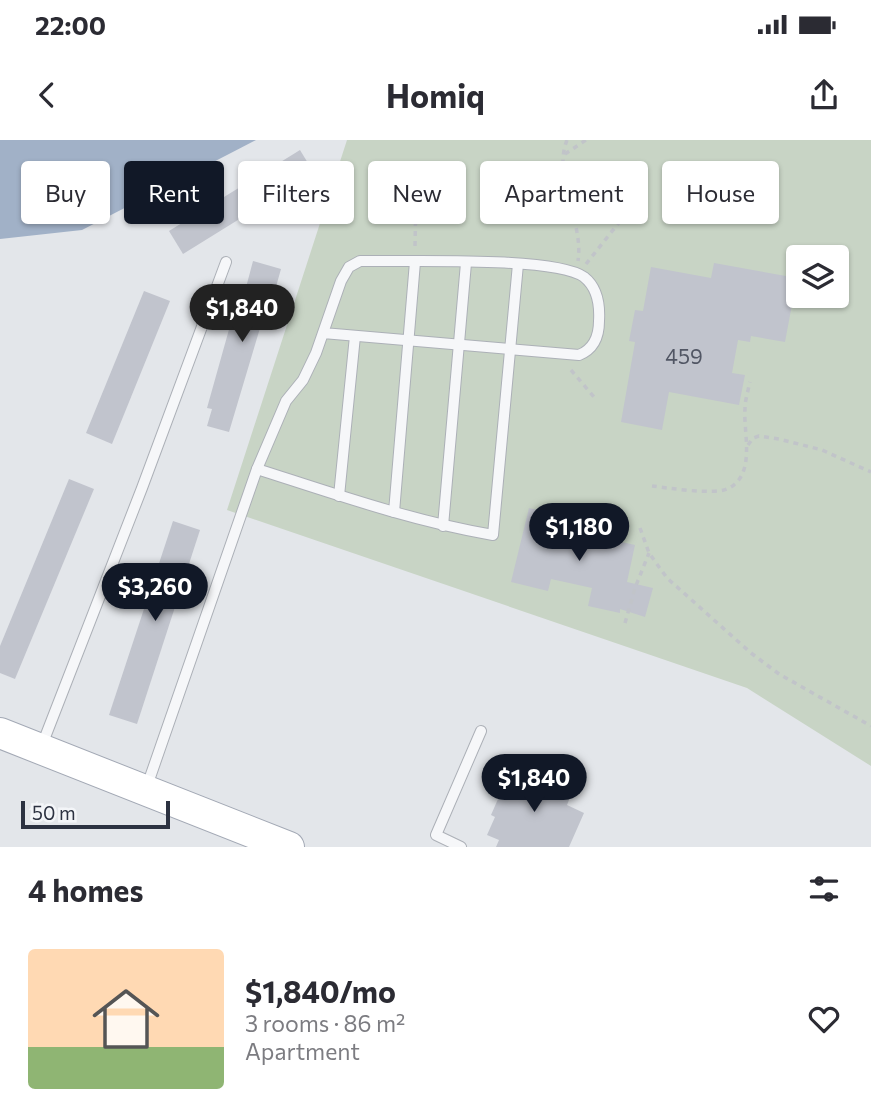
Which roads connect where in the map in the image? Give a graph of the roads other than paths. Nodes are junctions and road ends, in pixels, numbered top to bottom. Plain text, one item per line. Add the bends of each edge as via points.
1 (226, 262) dead end
2 (415, 262) junction
3 (466, 263) junction
4 (518, 264) junction
5 (323, 333) junction
6 (355, 336) junction
7 (408, 341) junction
8 (460, 346) junction
9 (510, 351) junction
10 (257, 468) junction
11 (339, 496) junction
12 (394, 512) junction
13 (443, 526) junction
14 (481, 731) dead end
15 (0, 733) edge
16 (40, 749) junction
17 (145, 790) junction
18 (436, 835) junction
19 (289, 847) edge
20 (431, 847) edge
21 (461, 847) edge

1 - 16 lane
2 - 3 lane
2 - 5 lane via 360,261 349,267
2 - 7 lane
3 - 4 lane
3 - 8 lane
4 - 9 lane
4 - 9 lane via 564,268 586,278 599,304 597,336 579,355
5 - 6 lane
5 - 10 lane
6 - 7 lane
6 - 11 lane
7 - 8 lane
7 - 12 lane
8 - 9 lane
8 - 13 lane
9 - 13 lane via 493,536
10 - 11 lane
10 - 17 lane
11 - 12 lane
12 - 13 lane
14 - 18 lane
15 - 16 main road
16 - 17 main road
17 - 19 main road
18 - 20 lane
18 - 21 lane

